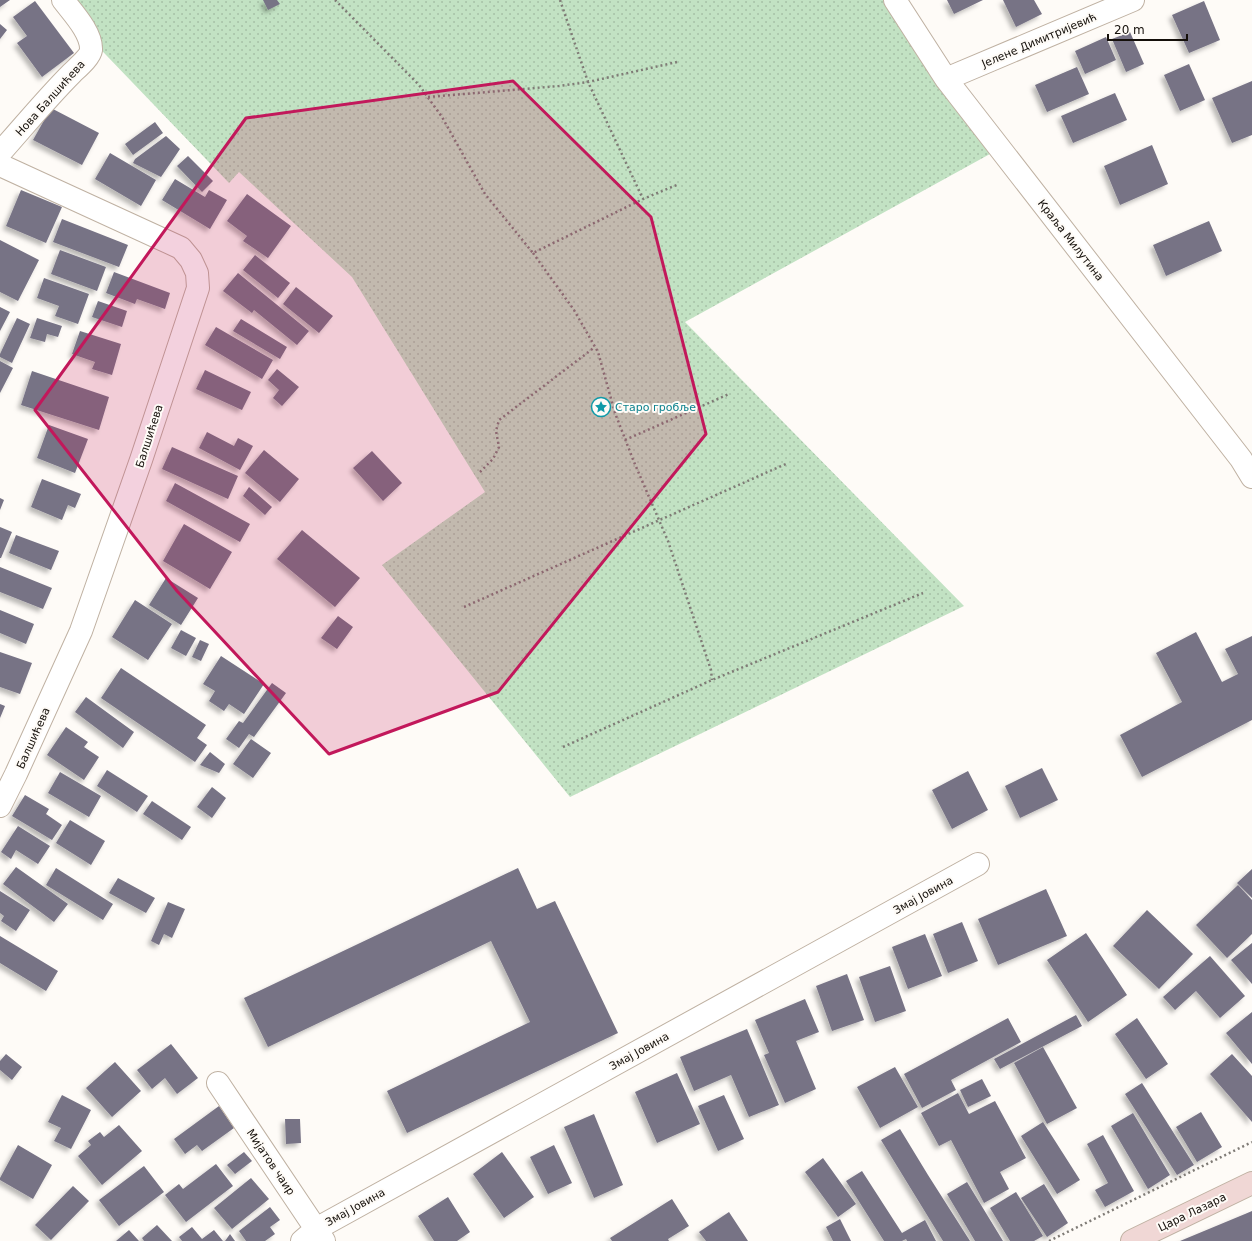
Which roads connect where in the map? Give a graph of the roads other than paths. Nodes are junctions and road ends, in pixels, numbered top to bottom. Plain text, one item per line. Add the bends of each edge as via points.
1 (63, 0) edge
2 (895, 0) edge
3 (1133, 0) edge
4 (946, 79) junction
5 (0, 153) edge
6 (0, 165) edge
7 (1252, 477) edge
8 (8, 771) edge
9 (0, 806) edge
10 (978, 864) dead end
11 (218, 1083) dead end
12 (1252, 1183) edge
13 (314, 1237) edge
14 (1132, 1241) edge

1 - 5 street, Нова Балшићева via 87,33 91,52
2 - 4 street, Краља Милутина
3 - 4 street, Јелене Димитријевић
4 - 7 street, Краља Милутина
6 - 8 street, Балшићева via 181,248 197,273 198,288 81,631
8 - 9 street, Балшићева
10 - 13 street, Змај Јовина
11 - 13 street, Мијатов чаир
12 - 14 main road, Цара Лазара

